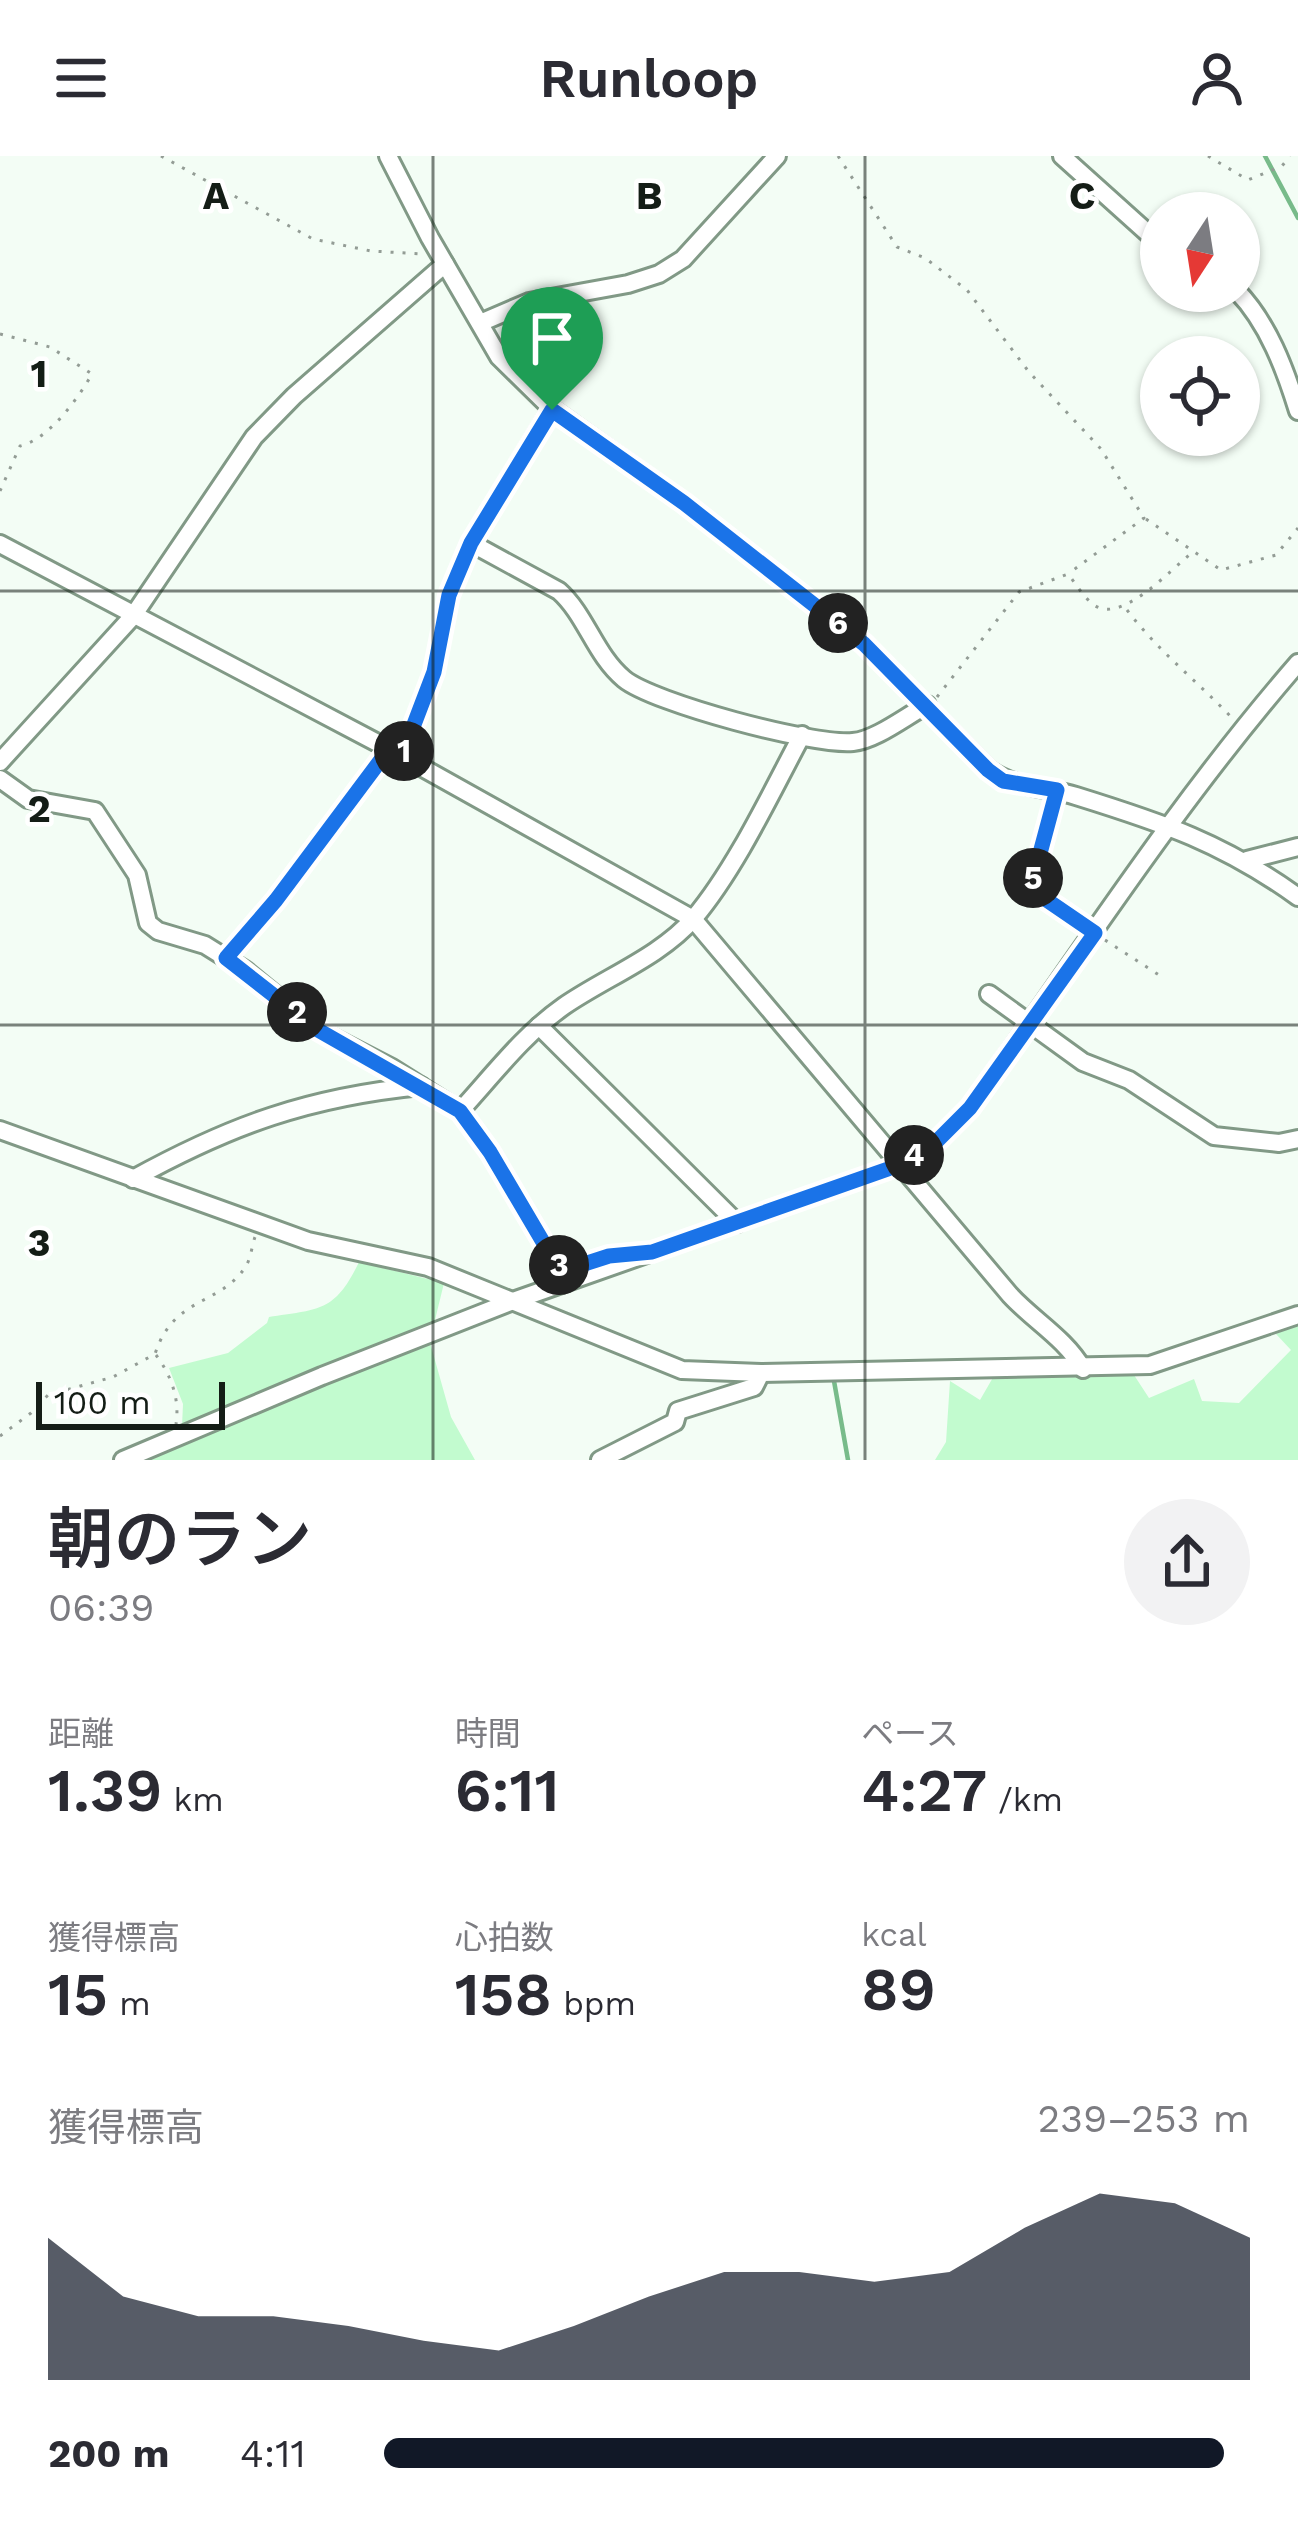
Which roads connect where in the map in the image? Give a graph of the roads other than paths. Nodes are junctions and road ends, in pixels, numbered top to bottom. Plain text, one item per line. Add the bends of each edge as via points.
1 (388, 156) edge
2 (777, 156) edge
3 (1062, 156) edge
4 (1140, 226) edge
5 (445, 264) junction
6 (1253, 312) edge
7 (480, 323) junction
8 (552, 410) junction
9 (1298, 411) edge
10 (471, 543) junction
11 (0, 544) edge
12 (134, 616) junction
13 (1298, 663) edge
14 (927, 705) junction
15 (802, 735) junction
16 (395, 753) junction
17 (0, 762) edge
18 (0, 779) edge
19 (1169, 825) junction
20 (1298, 848) edge
21 (1247, 860) junction
22 (1298, 897) edge
23 (693, 920) junction
24 (989, 994) dead end
25 (1031, 1023) junction
26 (538, 1026) junction
27 (422, 1085) junction
28 (460, 1111) junction
29 (0, 1130) edge
30 (1298, 1139) edge
31 (899, 1164) junction
32 (133, 1179) junction
33 (737, 1223) junction
34 (652, 1252) junction
35 (513, 1301) junction
36 (1294, 1313) edge
37 (1083, 1369) junction
38 (761, 1373) junction
39 (123, 1460) edge
40 (600, 1460) edge

1 - 5 street
2 - 7 street via 683,259 659,274 529,302
3 - 4 street
5 - 7 street
5 - 12 street via 254,437
6 - 9 street
7 - 8 street via 500,357
8 - 10 street
8 - 14 street via 864,644
10 - 15 street via 571,602 627,682 699,712
10 - 16 street via 449,595 434,672
11 - 12 street
12 - 16 street
12 - 17 street
13 - 19 street
14 - 15 street via 853,742
14 - 19 street via 1003,781
15 - 23 street
16 - 23 street
18 - 27 street via 28,799 95,811 137,875 148,923 158,931 205,945 318,1030
19 - 21 street
19 - 25 street
20 - 21 street
21 - 22 street
23 - 26 street
23 - 31 street
24 - 25 street
25 - 30 street via 1214,1136
25 - 31 street via 970,1108
26 - 28 street
26 - 33 street
27 - 28 street
27 - 32 street via 291,1108
28 - 34 street via 556,1264
29 - 32 street
31 - 33 street
31 - 37 street
32 - 35 street via 308,1241 428,1267
33 - 34 street
34 - 35 street
35 - 38 street via 682,1370
35 - 39 street
36 - 37 street via 1150,1365
37 - 38 street
38 - 40 street via 754,1387 678,1411 675,1422

